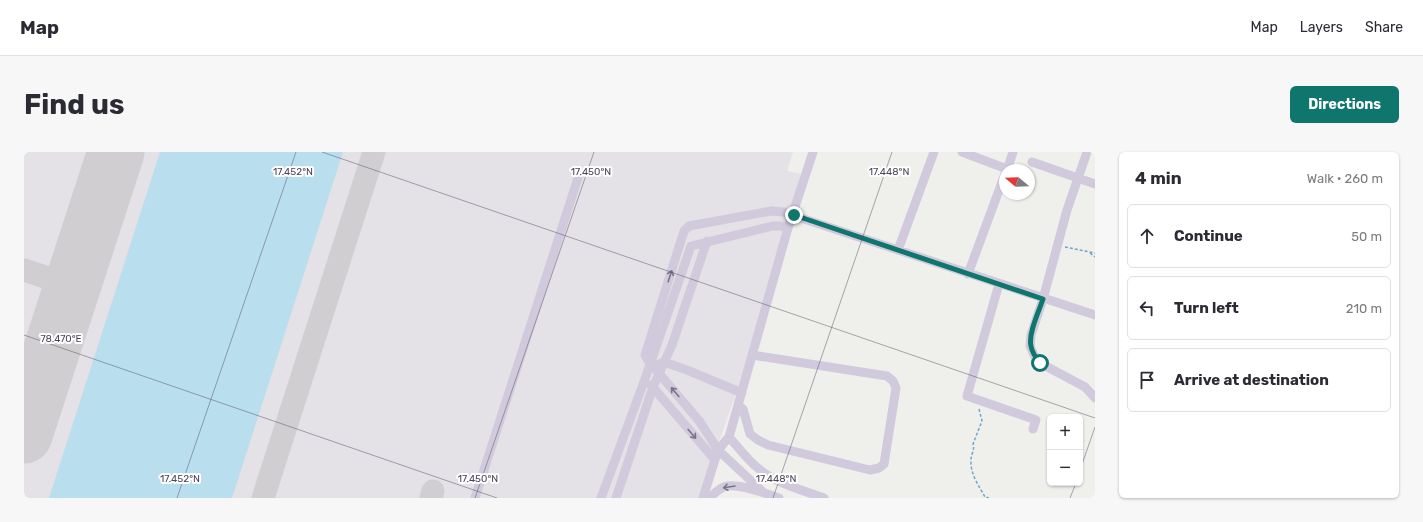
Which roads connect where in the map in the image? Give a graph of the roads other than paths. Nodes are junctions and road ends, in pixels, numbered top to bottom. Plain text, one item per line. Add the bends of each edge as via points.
1 (813, 152) edge
2 (934, 152) edge
3 (962, 152) edge
4 (1013, 152) edge
5 (1086, 152) edge
6 (1032, 162) dead end
7 (1009, 164) edge
8 (999, 168) edge
9 (578, 178) dead end
10 (1078, 178) junction
11 (1095, 184) edge
12 (999, 190) edge
13 (794, 215) junction
14 (788, 228) junction
15 (707, 241) junction
16 (898, 250) junction
17 (968, 274) junction
18 (999, 284) junction
19 (1043, 299) junction
20 (1095, 316) edge
21 (752, 355) junction
22 (664, 362) junction
23 (653, 387) junction
24 (742, 393) junction
25 (1095, 398) edge
26 (739, 406) junction
27 (1033, 428) dead end
28 (729, 437) junction
29 (718, 450) junction
30 (715, 460) junction
31 (784, 483) junction
32 (763, 492) junction
33 (476, 498) edge
34 (600, 498) edge
35 (616, 498) edge
36 (703, 498) edge
37 (709, 498) edge
38 (778, 498) edge
39 (824, 498) edge

1 - 13 street
2 - 16 street
3 - 8 street
4 - 7 street
5 - 10 street
6 - 10 street
9 - 33 street
10 - 11 street
10 - 19 street
12 - 17 street
13 - 14 street
13 - 16 street
29 -> 13 street, bridge via 700,422 645,355 684,231 689,226 770,211 777,210
14 - 15 street via 773,226
14 - 21 street
15 - 22 street
15 - 34 street via 691,246
16 - 17 street
17 - 18 street
18 - 19 street
18 - 27 street via 967,396 1036,420
19 - 20 street
19 - 25 street via 1031,335 1030,346 1034,355 1040,363 1085,387
21 - 24 street
21 - 26 street via 887,376 896,388 884,464 870,470 768,445 750,434 743,409
22 - 23 street via 660,362 650,375
22 - 24 street
23 -> 30 street
23 - 35 street
24 - 26 street
26 - 28 street
28 - 29 street
28 - 31 street via 760,470
29 - 30 street
29 - 32 street
30 - 36 street
31 - 38 street
31 - 39 street
32 -> 37 street via 726,486
32 - 38 street

